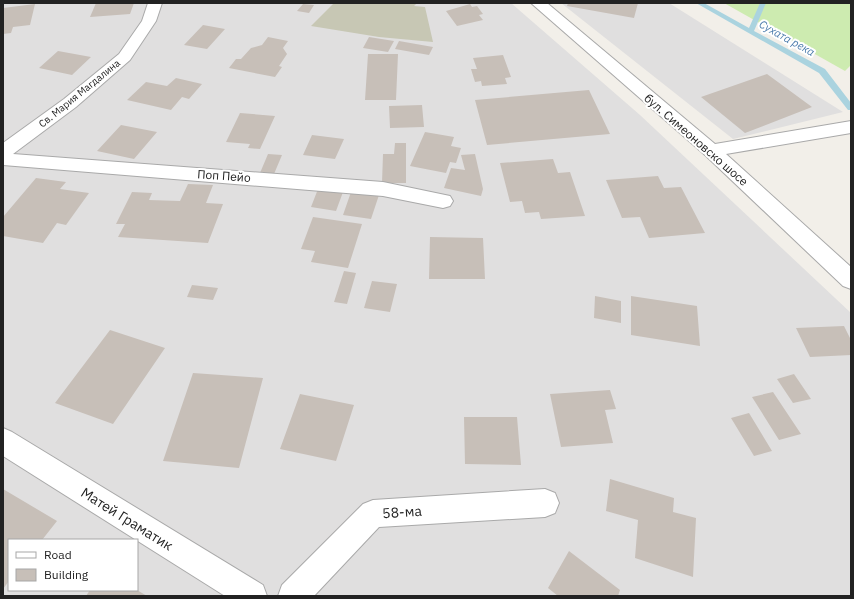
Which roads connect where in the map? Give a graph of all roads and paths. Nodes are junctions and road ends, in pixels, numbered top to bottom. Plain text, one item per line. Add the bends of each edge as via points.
1 (155, 3) edge
2 (538, 3) edge
3 (842, 128) edge
4 (711, 151) junction
5 (3, 152) edge
6 (3, 159) edge
7 (444, 200) dead end
8 (851, 280) edge
9 (3, 441) edge
10 (545, 503) dead end
11 (252, 596) edge
12 (293, 596) edge

1 - 5 street, Св. Мария Магдалина via 150,21 125,57 70,103
2 - 4 street, бул. Симеоновско шосе
3 - 4 street
4 - 8 street, бул. Симеоновско шосе
6 - 7 street, Поп Пейо via 383,189
9 - 11 street, Матей Граматик
10 - 12 street, 58-ма via 373,514

